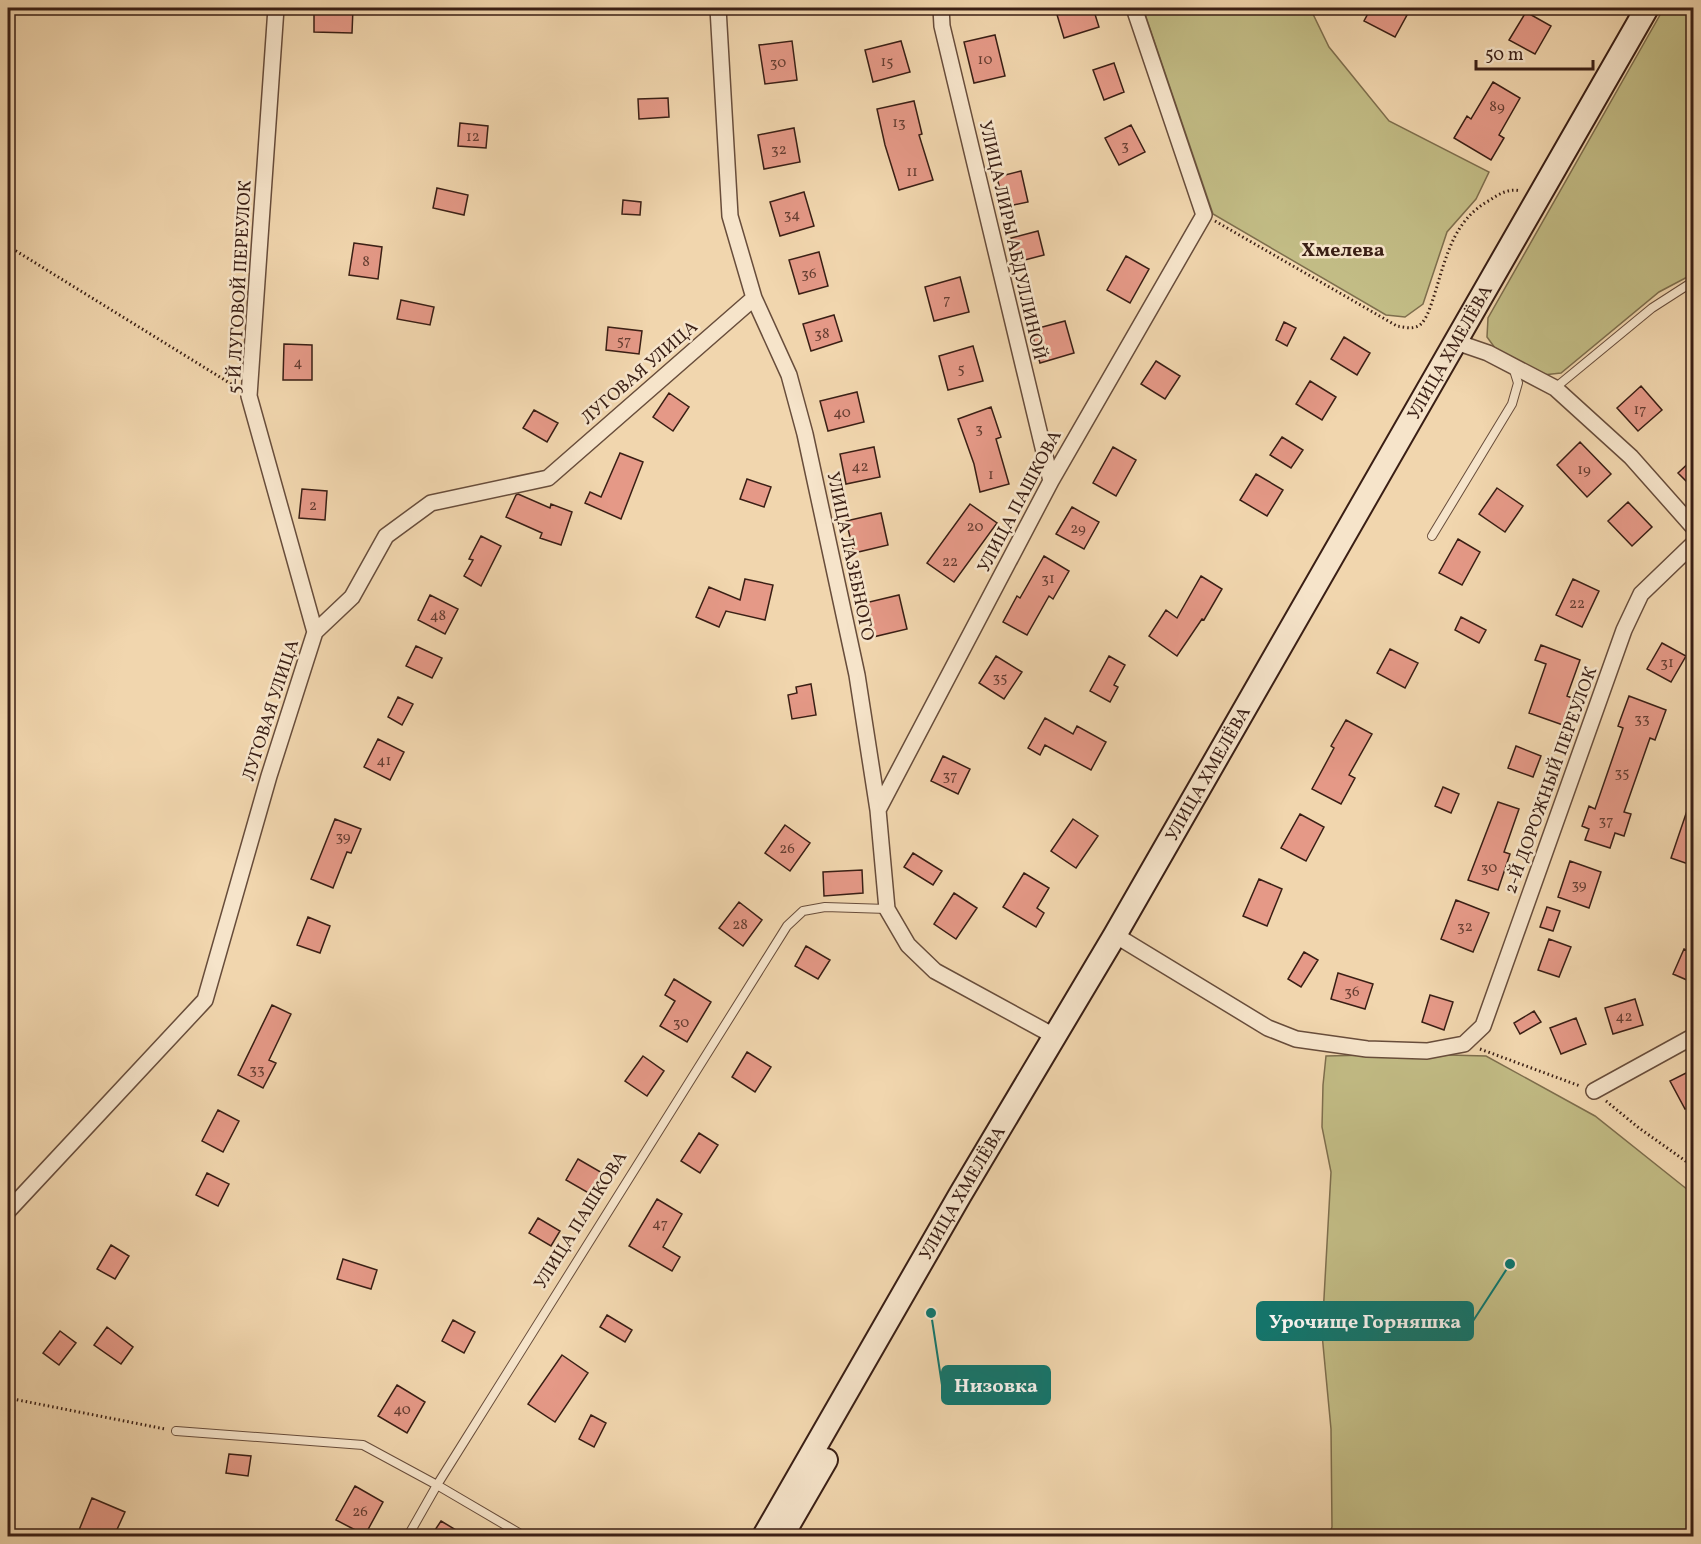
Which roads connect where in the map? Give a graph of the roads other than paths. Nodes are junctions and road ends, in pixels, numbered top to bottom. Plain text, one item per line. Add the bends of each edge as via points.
1 (276, 8) edge
2 (718, 8) edge
3 (941, 8) edge
4 (1134, 8) edge
5 (1647, 8) edge
6 (1694, 281) edge
7 (754, 298) junction
8 (1456, 342) junction
9 (1512, 366) junction
10 (1556, 388) junction
11 (1051, 481) junction
12 (1694, 528) edge
13 (1432, 536) dead end
14 (1694, 543) edge
15 (315, 632) junction
16 (878, 810) junction
17 (887, 909) junction
18 (1115, 935) junction
19 (1056, 1036) junction
20 (1694, 1036) edge
21 (1594, 1091) road end
22 (8, 1211) edge
23 (176, 1431) road end
24 (437, 1485) junction
25 (408, 1536) edge
26 (524, 1536) edge
27 (764, 1536) edge
28 (782, 1536) edge

1 - 15 street, 5-Й ЛУГОВОЙ ПЕРЕУЛОК via 249,396
2 - 7 street, УЛИЦА ЛАЗЕБНОГО via 730,216
3 - 11 street, УЛИЦА ЛИРЫ АБДУЛЛИНОЙ
4 - 11 street, УЛИЦА ПАШКОВА via 1204,215
5 - 8 main road, УЛИЦА ХМЕЛЁВА
6 - 10 lane via 1652,308
7 - 15 street, ЛУГОВАЯ УЛИЦА via 548,478 430,503 386,536 352,597
7 - 16 street, УЛИЦА ЛАЗЕБНОГО via 789,375 805,434 857,675
8 - 9 street
8 - 18 main road, УЛИЦА ХМЕЛЁВА
9 - 10 street
9 - 13 lane via 1518,383 1512,404
10 - 12 street via 1631,457
11 - 16 street, УЛИЦА ПАШКОВА
14 - 18 street, 2-Й ДОРОЖНЫЙ ПЕРЕУЛОК via 1641,594 1628,621 1483,1026 1464,1044 1417,1051 1296,1039 1268,1028
15 - 22 street, ЛУГОВАЯ УЛИЦА via 205,1000
16 - 17 street, УЛИЦА ЛАЗЕБНОГО
17 - 19 street, УЛИЦА ЛАЗЕБНОГО via 908,945 935,971
17 - 24 lane, УЛИЦА ПАШКОВА via 825,907 803,911 787,926
18 - 19 main road, УЛИЦА ХМЕЛЁВА
19 - 27 main road, УЛИЦА ХМЕЛЁВА
19 - 28 main road via 1010,1128
20 - 21 street
23 - 24 lane via 363,1446
24 - 25 lane, УЛИЦА ПАШКОВА
24 - 26 lane

